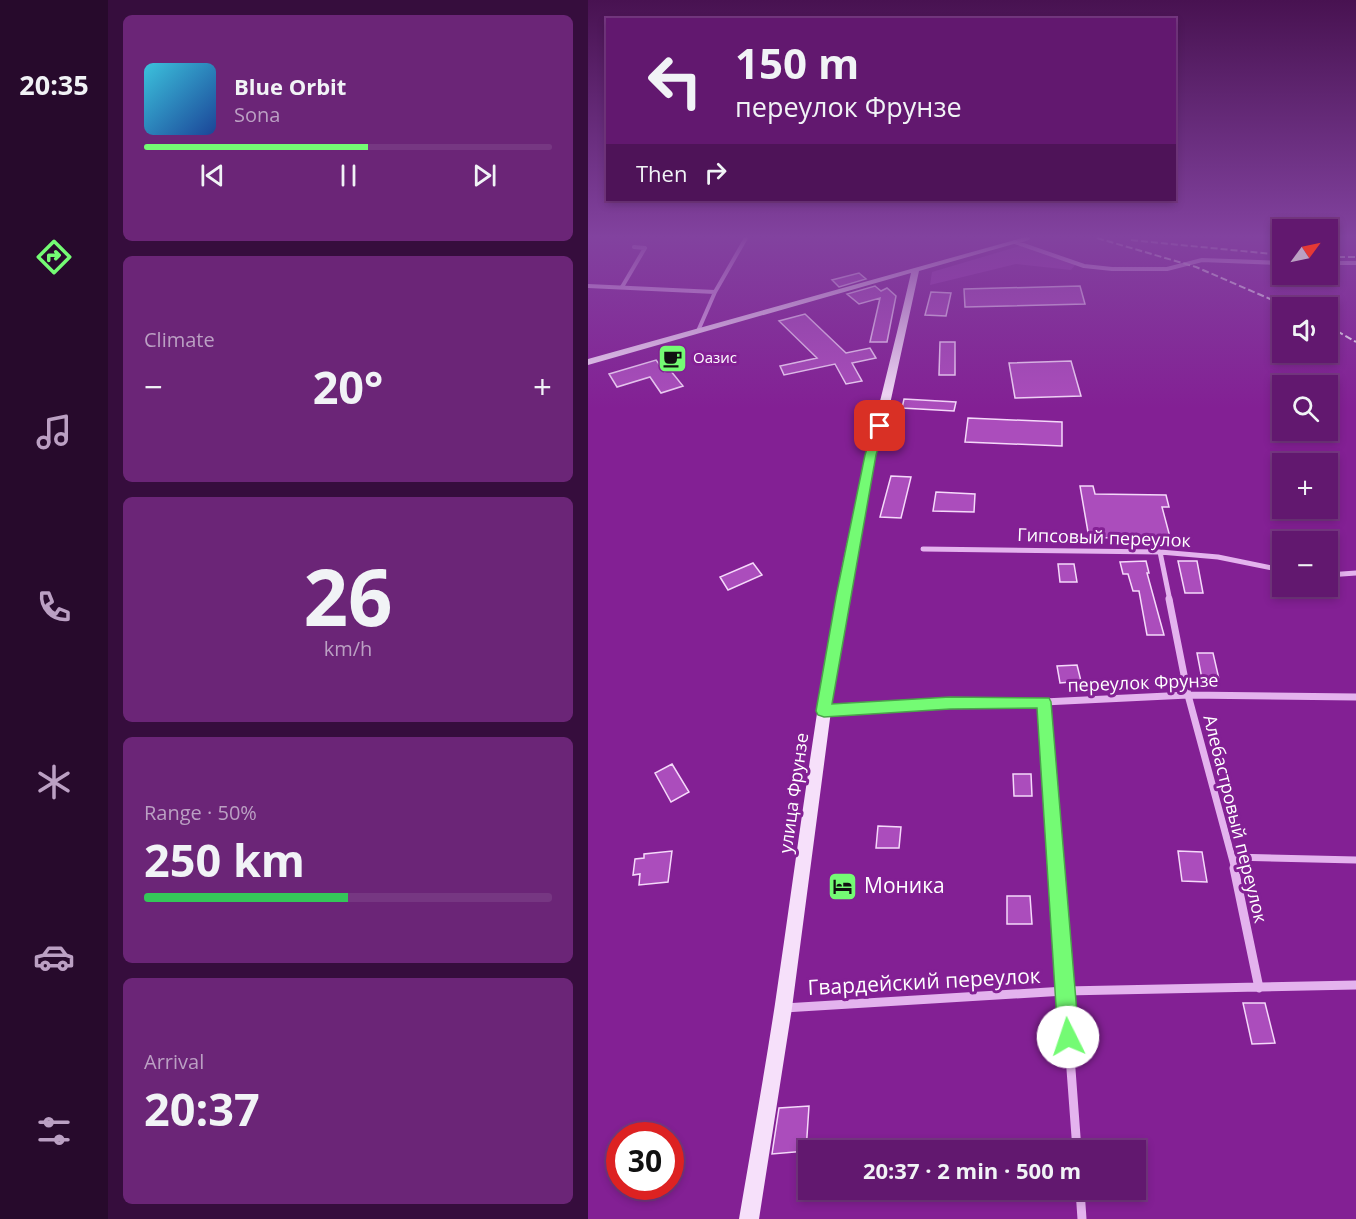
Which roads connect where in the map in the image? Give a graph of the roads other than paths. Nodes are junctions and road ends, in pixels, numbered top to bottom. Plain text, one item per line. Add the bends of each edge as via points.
1 (714, 295) edge
2 (827, 295) edge
3 (910, 295) edge
4 (698, 331) junction
5 (588, 362) edge
6 (923, 549) dead end
7 (1160, 552) junction
8 (1272, 568) edge
9 (1356, 573) edge
10 (1338, 574) edge
11 (1188, 695) junction
12 (1356, 697) edge
13 (1044, 702) junction
14 (824, 711) junction
15 (1232, 857) junction
16 (1356, 860) edge
17 (1356, 985) edge
18 (1258, 988) junction
19 (1065, 991) junction
20 (783, 1008) junction
21 (1076, 1140) edge
22 (1081, 1200) edge
23 (749, 1219) edge
24 (1082, 1219) edge

1 - 4 street
2 - 4 main road
3 - 14 main road, улица Фрунзе via 870,455
4 - 5 main road
6 - 7 street, Гипсовый переулок
7 - 8 street, Гипсовый переулок via 1218,556
7 - 11 street, Алебастровый переулок
9 - 10 street
11 - 12 street, переулок Фрунзе
11 - 13 street, переулок Фрунзе
11 - 15 street, Алебастровый переулок
13 - 14 street, переулок Фрунзе
13 - 19 street
14 - 20 main road, улица Фрунзе
15 - 16 street
15 - 18 street, Алебастровый переулок
17 - 18 street, Гвардейский переулок
18 - 19 street, Гвардейский переулок
19 - 20 street, Гвардейский переулок
19 - 21 street
20 - 23 main road, улица Фрунзе
22 - 24 street

